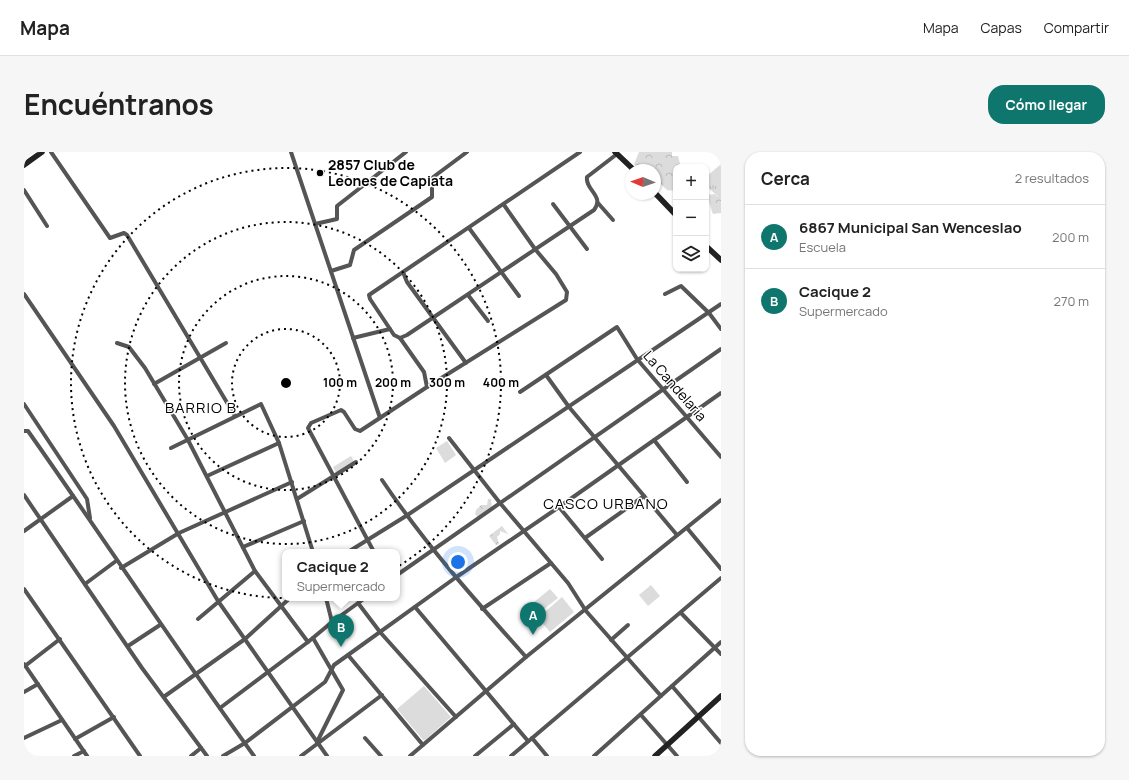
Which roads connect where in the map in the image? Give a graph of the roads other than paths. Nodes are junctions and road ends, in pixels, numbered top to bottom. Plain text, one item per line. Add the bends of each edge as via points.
1 (42, 152) edge
2 (51, 152) edge
3 (291, 152) edge
4 (406, 152) edge
5 (468, 152) edge
6 (580, 152) edge
7 (616, 153) edge
8 (628, 164) edge
9 (24, 166) edge
10 (24, 190) edge
11 (661, 199) edge
12 (598, 203) junction
13 (552, 204) dead end
14 (504, 205) junction
15 (673, 212) edge
16 (613, 220) dead end
17 (315, 224) junction
18 (47, 226) dead end
19 (570, 226) junction
20 (469, 228) junction
21 (535, 249) junction
22 (587, 249) dead end
23 (709, 249) edge
24 (721, 260) edge
25 (331, 271) junction
26 (403, 272) junction
27 (501, 272) junction
28 (24, 294) edge
29 (665, 294) dead end
30 (468, 295) junction
31 (520, 296) dead end
32 (721, 304) edge
33 (709, 313) junction
34 (433, 318) junction
35 (488, 322) dead end
36 (390, 329) junction
37 (721, 329) edge
38 (353, 338) junction
39 (400, 338) junction
40 (117, 343) dead end
41 (226, 343) dead end
42 (721, 349) edge
43 (201, 358) junction
44 (637, 360) junction
45 (466, 363) junction
46 (546, 375) junction
47 (154, 384) junction
48 (427, 387) junction
49 (664, 390) junction
50 (520, 392) dead end
51 (721, 393) edge
52 (24, 404) edge
53 (569, 407) junction
54 (236, 416) junction
55 (688, 417) junction
56 (380, 418) junction
57 (24, 431) edge
58 (449, 438) dead end
59 (595, 438) junction
60 (188, 440) junction
61 (654, 440) junction
62 (279, 443) junction
63 (171, 448) dead end
64 (721, 457) edge
65 (356, 462) dead end
66 (617, 464) junction
67 (474, 471) junction
68 (207, 476) junction
69 (333, 476) junction
70 (382, 480) dead end
71 (292, 482) junction
72 (687, 482) dead end
73 (24, 495) edge
74 (73, 496) junction
75 (644, 496) junction
76 (297, 499) junction
77 (721, 500) edge
78 (500, 503) junction
79 (559, 507) junction
80 (225, 512) junction
81 (406, 516) junction
82 (90, 518) junction
83 (40, 519) junction
84 (304, 521) junction
85 (687, 528) junction
86 (524, 530) junction
87 (24, 531) edge
88 (179, 534) junction
89 (677, 535) junction
90 (585, 538) junction
91 (367, 539) junction
92 (243, 547) junction
93 (312, 549) edge
94 (352, 549) edge
95 (372, 549) edge
96 (433, 551) junction
97 (602, 559) dead end
98 (116, 561) junction
99 (551, 563) junction
100 (121, 568) junction
101 (721, 569) edge
102 (256, 570) junction
103 (400, 573) edge
104 (455, 578) junction
105 (721, 578) edge
106 (84, 584) junction
107 (24, 589) edge
108 (218, 601) junction
109 (287, 601) edge
110 (327, 601) edge
111 (361, 601) edge
112 (358, 603) junction
113 (282, 606) junction
114 (415, 607) junction
115 (482, 609) junction
116 (586, 610) junction
117 (681, 613) junction
118 (198, 618) dead end
119 (332, 622) junction
120 (160, 625) junction
121 (628, 625) dead end
122 (380, 632) junction
123 (313, 638) junction
124 (60, 639) junction
125 (245, 639) junction
126 (611, 640) junction
127 (308, 642) junction
128 (721, 642) edge
129 (128, 646) junction
130 (715, 648) junction
131 (721, 654) edge
132 (348, 655) junction
133 (526, 657) junction
134 (627, 658) junction
135 (25, 665) edge
136 (332, 672) junction
137 (269, 673) junction
138 (195, 675) junction
139 (38, 684) junction
140 (672, 686) junction
141 (486, 691) junction
142 (24, 692) edge
143 (382, 695) junction
144 (164, 696) junction
145 (661, 696) junction
146 (721, 696) edge
147 (293, 706) junction
148 (220, 708) junction
149 (641, 715) junction
150 (114, 717) junction
151 (456, 717) junction
152 (699, 717) junction
153 (62, 720) junction
154 (514, 724) junction
155 (24, 738) edge
156 (75, 738) junction
157 (365, 738) dead end
158 (530, 739) junction
159 (317, 742) junction
160 (245, 743) junction
161 (721, 743) edge
162 (423, 745) junction
163 (668, 745) junction
164 (201, 748) junction
165 (84, 751) junction
166 (74, 756) edge
167 (87, 756) edge
168 (140, 756) edge
169 (190, 756) edge
170 (207, 756) edge
171 (223, 756) edge
172 (254, 756) edge
173 (301, 756) edge
174 (327, 756) edge
175 (380, 756) edge
176 (410, 756) edge
177 (475, 756) edge
178 (511, 756) edge
179 (547, 756) edge
180 (594, 756) edge
181 (655, 756) edge
182 (677, 756) edge

1 - 9 main road
2 - 43 street via 110,238 128,234
3 - 17 street
4 - 17 street via 337,206 337,218
5 - 25 street via 432,178 432,197 354,250 350,265
6 - 14 street
7 - 8 main road
7 - 12 street via 587,176
10 - 18 street
11 - 15 main road
12 - 16 street
12 - 19 street via 594,210
13 - 19 street
14 - 20 street
14 - 21 street
17 - 25 street
19 - 21 street
19 - 22 street
20 - 26 street
20 - 27 street
21 - 27 street
21 - 45 street via 567,292 566,300
23 - 24 main road
25 - 38 street
26 - 34 street via 407,282
26 - 36 street via 369,295
27 - 30 street
27 - 31 street
28 - 88 street via 114,426
29 - 33 street via 681,286
30 - 34 street
30 - 35 street
32 - 33 street
33 - 37 street
33 - 44 street
34 - 39 street
34 - 45 street
36 - 38 street
36 - 39 street
38 - 56 street
39 - 48 street via 424,372
40 - 47 street via 126,344 132,350
41 - 43 street
42 - 49 street
43 - 47 street
43 - 54 street
44 - 46 street, La Candelaria via 617,327
44 - 49 street, La Candelaria
44 - 53 street
45 - 48 street
46 - 50 street
46 - 53 street
47 - 60 street
48 - 56 street
49 - 55 street, La Candelaria
49 - 59 street
51 - 55 street
52 - 82 street via 86,499
53 - 59 street
53 - 67 street
54 - 60 street
54 - 62 street via 261,404
55 - 61 street
55 - 64 street, La Candelaria
56 - 69 street via 360,431 344,412 338,410 311,423 308,429
57 - 74 street via 28,431
58 - 67 street
59 - 66 street
59 - 78 street
60 - 63 street
60 - 68 street
61 - 66 street
61 - 72 street
62 - 68 street
62 - 71 street
65 - 69 street
66 - 75 street
66 - 79 street
67 - 78 street
67 - 81 street
68 - 80 street
69 - 76 street
69 - 91 street
70 - 81 street
71 - 76 street
71 - 80 street
73 - 83 street
74 - 82 street
74 - 83 street
75 - 89 street
75 - 90 street
76 - 84 street
77 - 85 street
78 - 86 street
78 - 96 street
79 - 86 street
79 - 90 street
80 - 88 street
80 - 92 street
81 - 91 street
81 - 96 street
82 - 98 street
83 - 87 street
83 - 106 street
84 - 92 street
84 - 93 street
85 - 89 street
85 - 101 street
86 - 99 street
86 - 104 street
88 - 100 street
88 - 108 street
89 - 116 street
90 - 97 street
91 - 94 street
91 - 95 street
92 - 102 street
96 - 103 street
96 - 104 street
98 - 100 street
98 - 106 street
99 - 115 street
99 - 116 street
100 - 120 street
102 - 108 street
102 - 113 street
104 - 114 street
104 - 115 street
105 - 117 street
106 - 129 street
107 - 124 street
108 - 118 street
108 - 125 street
109 - 113 street
110 - 119 street
111 - 112 street
112 - 119 street
112 - 122 street
113 - 125 street
113 - 127 street
114 - 122 street
114 - 141 street
115 - 133 street
116 - 126 street
116 - 133 street
117 - 130 street
117 - 134 street
119 - 123 street
120 - 129 street
120 - 138 street
121 - 126 street
122 - 132 street
122 - 151 street
123 - 127 street
123 - 136 street
124 - 135 street
124 - 150 street
125 - 137 street
125 - 138 street
126 - 134 street
127 - 137 street
128 - 130 street
129 - 144 street
130 - 131 street
130 - 140 street
132 - 136 street via 334,666
132 - 143 street
133 - 141 street
134 - 145 street
134 - 158 street
135 - 139 street
136 - 147 street via 325,682
136 - 159 street via 343,694
137 - 147 street
137 - 148 street
138 - 144 street
138 - 148 street
139 - 142 street
139 - 153 street
140 - 145 street
140 - 152 street
141 - 151 street
141 - 154 street
143 - 159 street
143 - 162 street
144 - 164 street
145 - 149 street
146 - 152 main road
147 - 159 street
147 - 160 street
148 - 160 street
149 - 163 street
149 - 180 street
150 - 156 street
150 - 168 street
151 - 162 street
152 - 161 street
152 - 163 main road
153 - 155 street
153 - 156 street
154 - 158 street
154 - 177 street
156 - 165 street
157 - 175 street
158 - 178 street
158 - 179 street
159 - 173 street
159 - 174 street
160 - 171 street
160 - 172 street
162 - 176 street
163 - 181 main road
163 - 182 street
164 - 169 street
164 - 170 street
165 - 166 street
165 - 167 street

